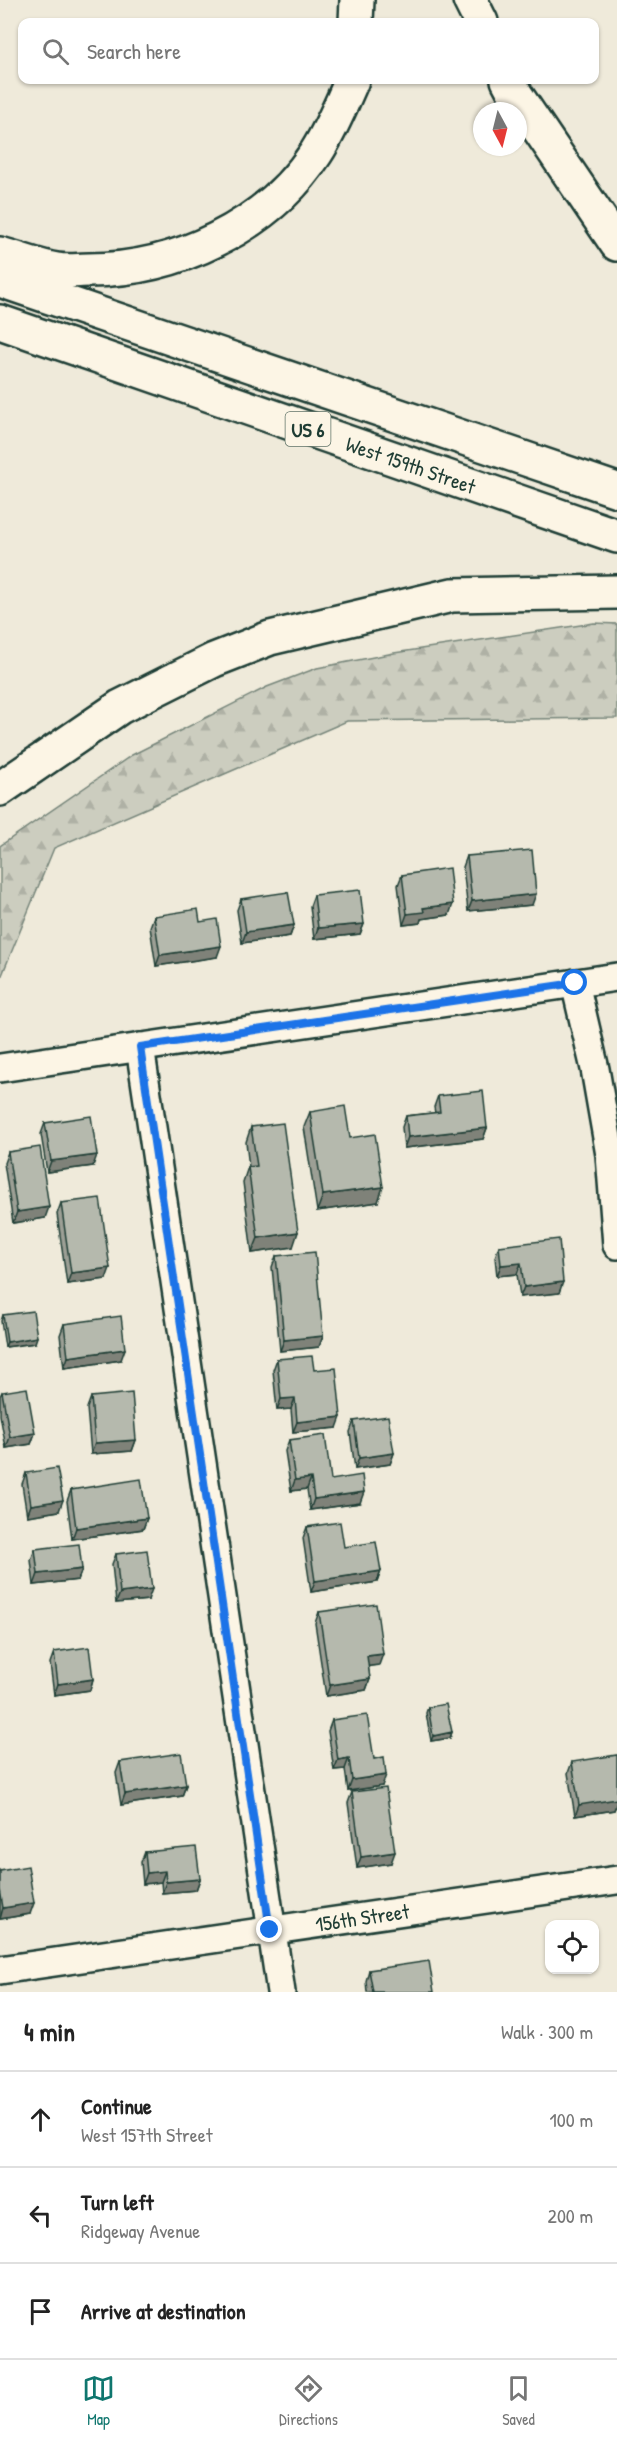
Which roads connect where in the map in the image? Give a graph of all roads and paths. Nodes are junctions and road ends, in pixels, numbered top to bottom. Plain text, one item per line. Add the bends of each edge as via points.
1 (357, 0) edge
2 (470, 0) edge
3 (356, 18) edge
4 (478, 18) edge
5 (350, 84) edge
6 (510, 84) edge
7 (617, 244) edge
8 (0, 254) edge
9 (0, 280) edge
10 (0, 322) edge
11 (617, 490) edge
12 (617, 536) edge
13 (617, 592) edge
14 (0, 789) edge
15 (617, 977) edge
16 (575, 983) junction
17 (140, 1047) junction
18 (0, 1068) edge
19 (617, 1245) edge
20 (617, 1880) edge
21 (270, 1930) junction
22 (0, 1971) edge
23 (281, 1992) edge

1 - 3 main road
2 - 4 main road
5 - 8 main road via 315,155 288,187 260,211 192,251 151,264 107,270 58,270
6 - 7 main road
9 - 11 main road, West 159th Street / US 6
10 - 12 main road, West 159th Street / US 6
13 - 14 main road via 452,595 270,638 193,670 120,707
15 - 16 street
16 - 17 street
16 - 19 street via 610,1155
17 - 18 street
17 - 21 street
20 - 21 street, 156th Street
21 - 22 street, 156th Street
21 - 23 street

